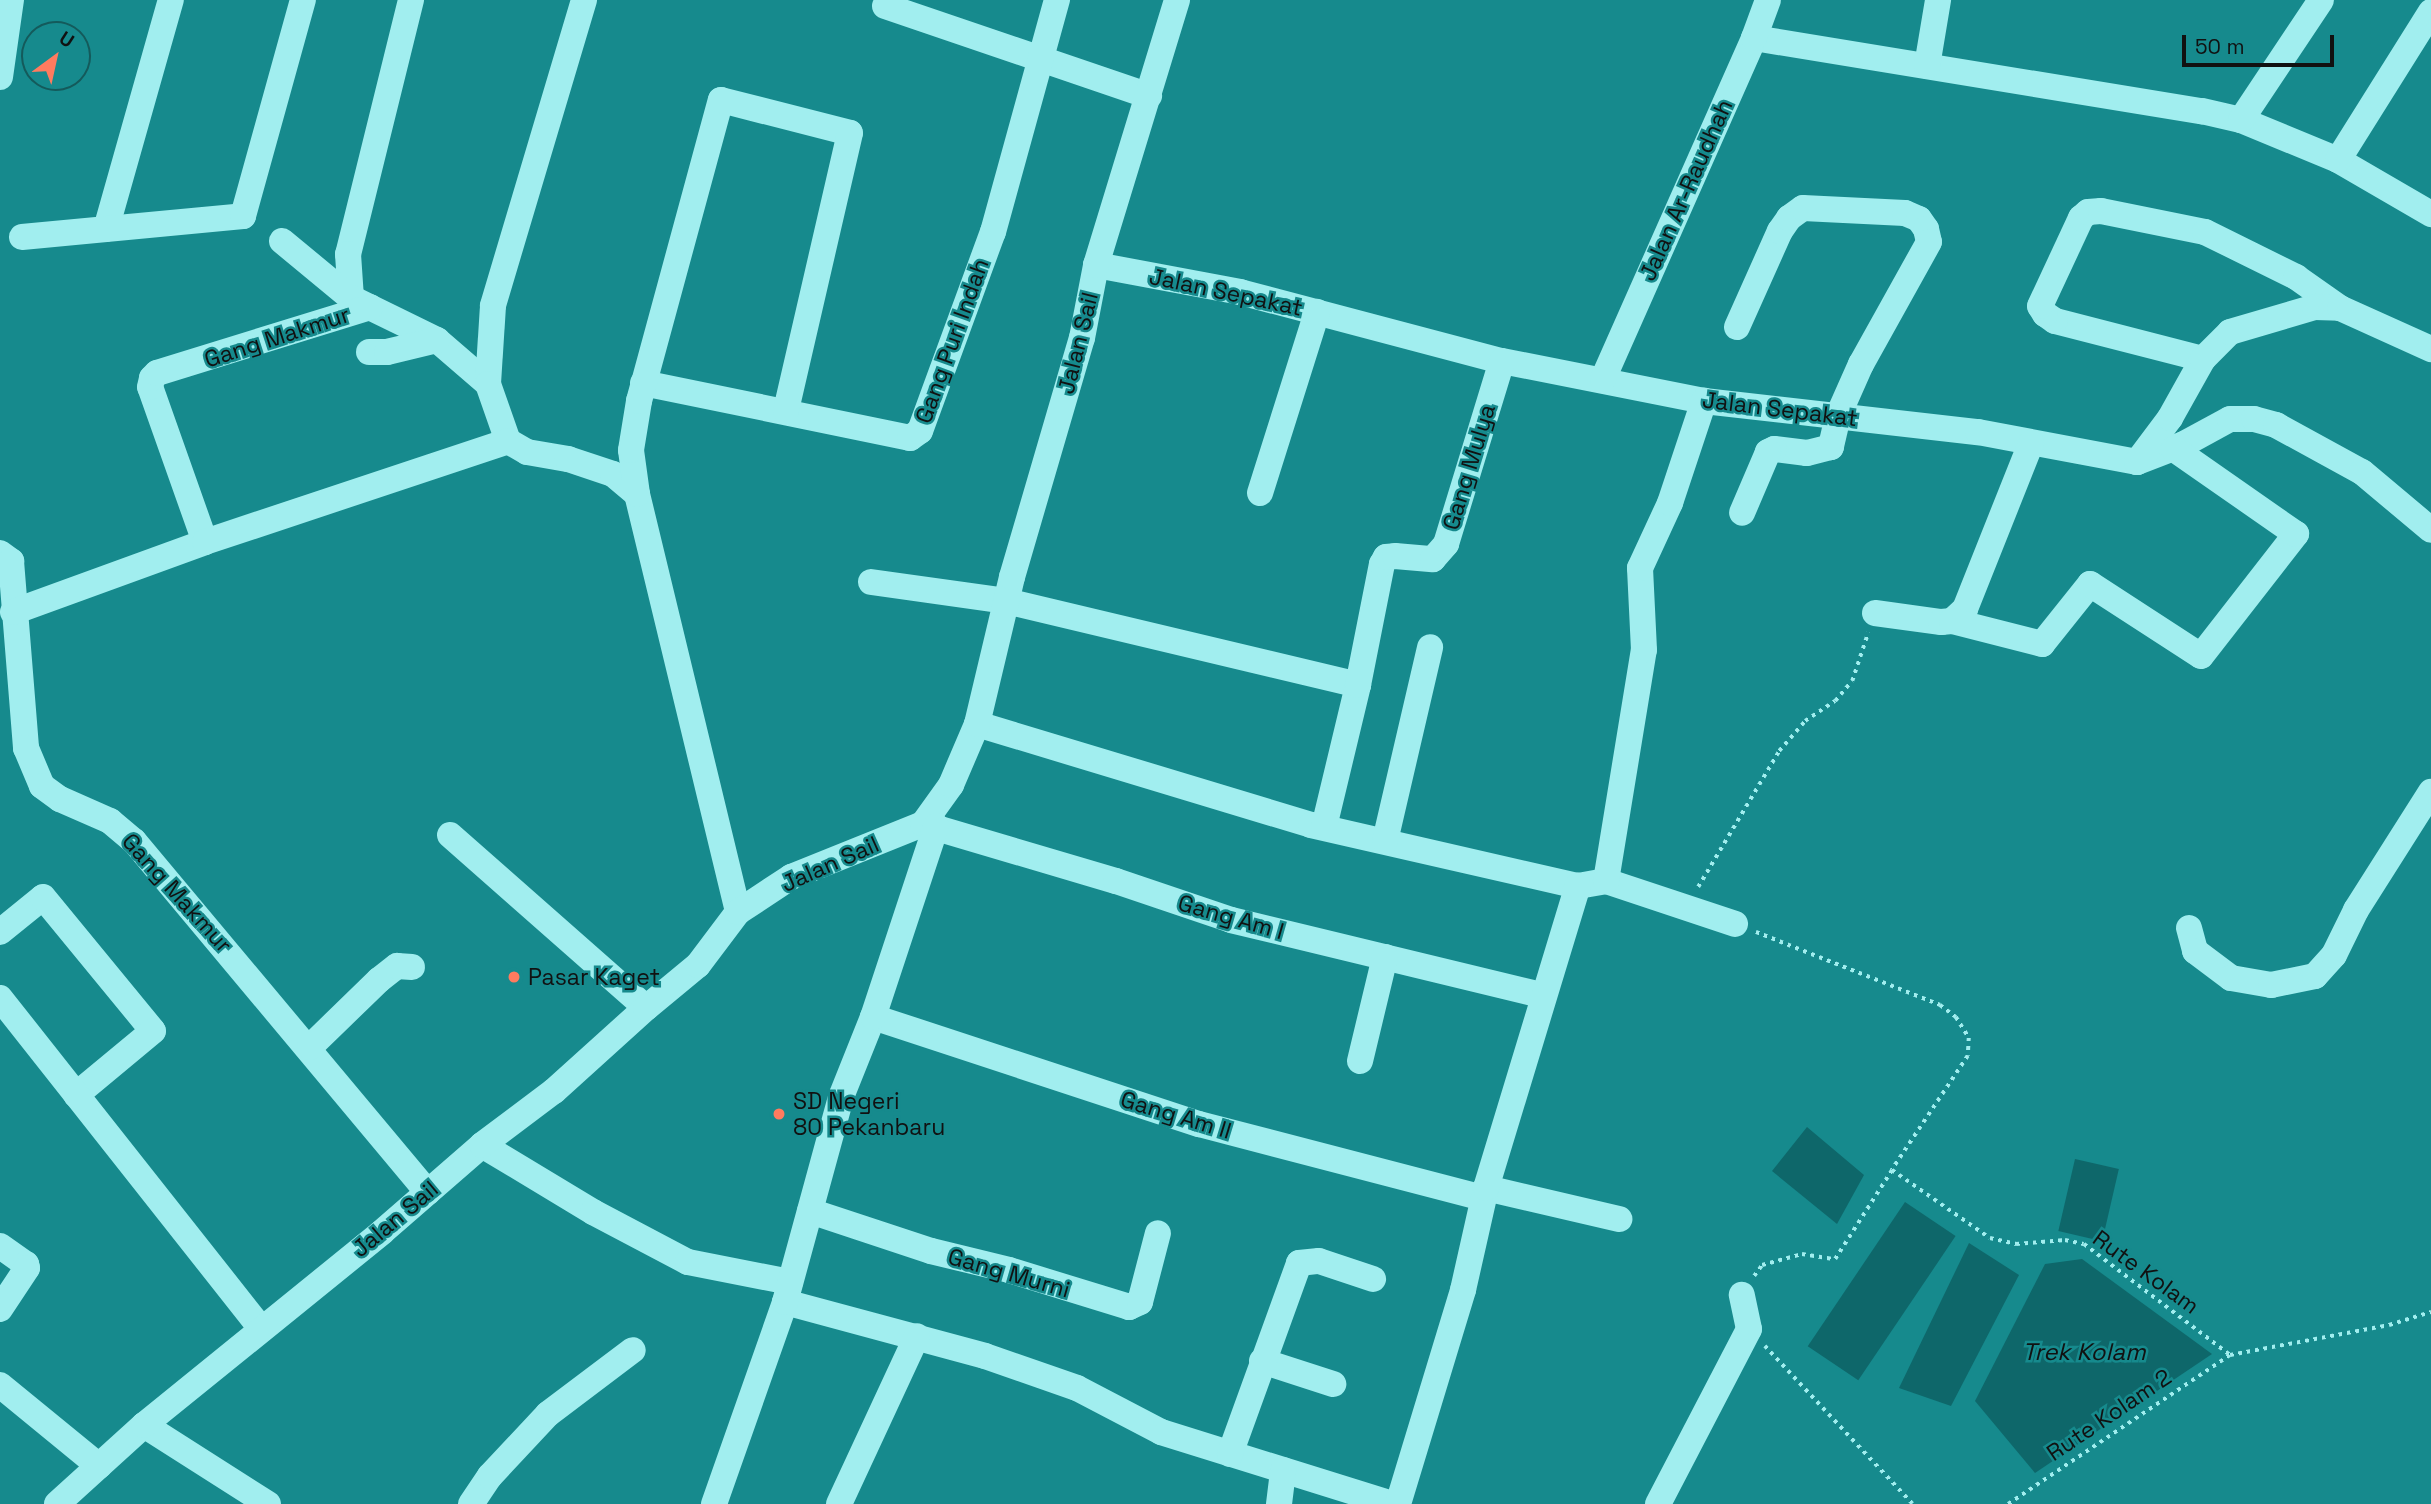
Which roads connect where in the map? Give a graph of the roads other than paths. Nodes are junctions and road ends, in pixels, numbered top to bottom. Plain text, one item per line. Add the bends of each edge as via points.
1 (11, 0) edge
2 (171, 0) edge
3 (303, 0) edge
4 (411, 0) edge
5 (584, 0) edge
6 (1057, 0) edge
7 (1177, 0) edge
8 (1768, 0) edge
9 (1938, 0) edge
10 (2321, 0) edge
11 (886, 6) dead end
12 (2431, 12) edge
13 (1754, 38) junction
14 (1042, 60) junction
15 (1927, 65) junction
16 (0, 77) edge
17 (1149, 96) junction
18 (2241, 120) junction
19 (2338, 160) junction
20 (2431, 214) edge
21 (106, 229) junction
22 (22, 237) dead end
23 (282, 241) dead end
24 (1096, 265) junction
25 (360, 303) junction
26 (2340, 308) junction
27 (1317, 312) junction
28 (1737, 327) dead end
29 (437, 340) junction
30 (2431, 349) edge
31 (369, 352) dead end
32 (2203, 359) junction
33 (1502, 361) junction
34 (1603, 380) junction
35 (643, 383) junction
36 (488, 384) junction
37 (1704, 401) junction
38 (786, 411) junction
39 (1838, 416) junction
40 (508, 441) junction
41 (2031, 443) junction
42 (2174, 449) junction
43 (2137, 462) junction
44 (1260, 493) dead end
45 (637, 494) junction
46 (1742, 513) dead end
47 (2431, 530) edge
48 (205, 542) junction
49 (0, 553) edge
50 (871, 582) dead end
51 (1006, 601) junction
52 (13, 612) junction
53 (1875, 613) road end
54 (1952, 621) junction
55 (1430, 647) dead end
56 (1358, 685) junction
57 (977, 724) junction
58 (2431, 792) edge
59 (930, 825) junction
60 (1324, 827) junction
61 (450, 835) dead end
62 (1385, 841) junction
63 (1606, 881) junction
64 (1578, 886) junction
65 (738, 912) junction
66 (1735, 923) road end
67 (2189, 928) dead end
68 (0, 932) edge
69 (1385, 957) junction
70 (412, 967) dead end
71 (1542, 995) junction
72 (0, 998) edge
73 (646, 1008) junction
74 (873, 1017) junction
75 (310, 1047) junction
76 (1360, 1061) dead end
77 (76, 1095) junction
78 (482, 1145) junction
79 (428, 1192) junction
80 (1485, 1193) junction
81 (810, 1211) junction
82 (1619, 1219) dead end
83 (1158, 1233) dead end
84 (0, 1246) edge
85 (1373, 1279) dead end
86 (788, 1292) junction
87 (1742, 1295) road end
88 (0, 1309) edge
89 (261, 1329) junction
90 (917, 1336) junction
91 (633, 1350) dead end
92 (1262, 1361) junction
93 (1333, 1384) dead end
94 (0, 1385) edge
95 (144, 1425) junction
96 (1230, 1454) junction
97 (99, 1466) junction
98 (1283, 1470) junction
99 (57, 1504) edge
100 (268, 1504) edge
101 (471, 1504) edge
102 (715, 1504) edge
103 (839, 1504) edge
104 (1279, 1504) edge
105 (1392, 1504) edge
106 (1398, 1504) edge
107 (1658, 1504) edge

1 - 16 street
2 - 21 street
3 - 21 street via 243,216
4 - 25 street via 348,254
5 - 36 street via 493,306
6 - 14 street, Gang Puri Indah
7 - 17 street, Jalan Sail
8 - 13 street, Jalan Ar-Raudhah
9 - 15 street
10 - 18 street
11 - 14 street
12 - 19 street
13 - 15 street
13 - 34 street, Jalan Ar-Raudhah
14 - 17 street
14 - 38 street, Gang Puri Indah via 993,232 920,431 909,438
15 - 18 street
17 - 24 street, Jalan Sail
18 - 19 street
19 - 20 street
21 - 22 street
23 - 25 street
24 - 27 street, Jalan Sepakat via 1240,292
24 - 51 street, Jalan Sail via 1082,338
25 - 29 street
25 - 48 street, Gang Makmur via 152,378 150,387
26 - 30 street
26 - 32 street via 2315,307 2230,331
26 - 32 street via 2296,277 2205,232 2088,212 2081,218 2040,306 2045,314 2055,321
27 - 33 street, Jalan Sepakat
27 - 44 street
28 - 39 street via 1780,231 1803,208 1888,210 1919,219 1929,242 1879,328
29 - 31 street
29 - 36 street
32 - 43 street via 2170,418
33 - 34 street, Jalan Sepakat
33 - 56 street, Gang Mulya via 1446,544 1433,559 1385,557
34 - 37 street, Jalan Sepakat
35 - 38 street, Gang Puri Indah
35 - 38 street via 721,100 850,133
35 - 45 street via 631,450
36 - 40 street
37 - 39 street, Jalan Sepakat
37 - 63 street via 1670,503 1640,568 1644,650
39 - 41 street, Jalan Sepakat via 1978,432
39 - 46 street via 1833,443 1827,450 1768,452
40 - 45 street via 527,452 612,474
40 - 48 street
41 - 43 street, Jalan Sepakat
41 - 54 street via 1965,609
42 - 43 street, Jalan Sepakat
42 - 47 street, Jalan Sepakat via 2230,419 2276,425 2362,472
42 - 54 street via 2296,534 2201,656 2090,584 2042,644
45 - 65 street
48 - 52 street
49 - 52 street, Gang Makmur via 11,561
50 - 51 street
51 - 56 street
51 - 57 street, Jalan Sail
52 - 75 street, Gang Makmur via 26,748 42,786 110,821 134,841
53 - 54 street
55 - 62 street
56 - 60 street, Gang Mulya
57 - 59 street, Jalan Sail
57 - 60 street
58 - 67 street via 2356,910 2334,955 2315,976 2271,985 2231,978 2195,951
59 - 65 street, Jalan Sail via 791,877
59 - 69 street, Gang Am I via 1231,920
59 - 74 street
60 - 62 street
61 - 73 street
62 - 64 street
63 - 64 street
63 - 66 street
64 - 71 street
65 - 73 street, Jalan Sail via 698,965
68 - 77 street via 43,897 153,1031
69 - 71 street, Gang Am I
69 - 76 street
70 - 75 street via 397,966 379,980
71 - 80 street
72 - 77 street
73 - 78 street, Jalan Sail via 554,1091
74 - 80 street, Gang Am II via 1199,1124
74 - 81 street via 841,1097
75 - 79 street, Gang Makmur
77 - 89 street
78 - 79 street, Jalan Sail
78 - 86 street via 688,1262
79 - 89 street, Jalan Sail
80 - 82 street, Gang Am II
80 - 106 street via 1464,1290
81 - 83 street, Gang Murni via 1129,1307 1140,1301
81 - 86 street
84 - 88 street via 27,1268
85 - 92 street via 1319,1261 1298,1263
86 - 90 street
86 - 102 street
87 - 107 street via 1749,1329
89 - 95 street, Jalan Sail
90 - 96 street via 1077,1388 1161,1432
90 - 103 street
91 - 101 street via 548,1414 490,1476
92 - 93 street
92 - 96 street
94 - 97 street
95 - 97 street, Jalan Sail
95 - 100 street
96 - 98 street
97 - 99 street, Jalan Sail
98 - 104 street
98 - 105 street

